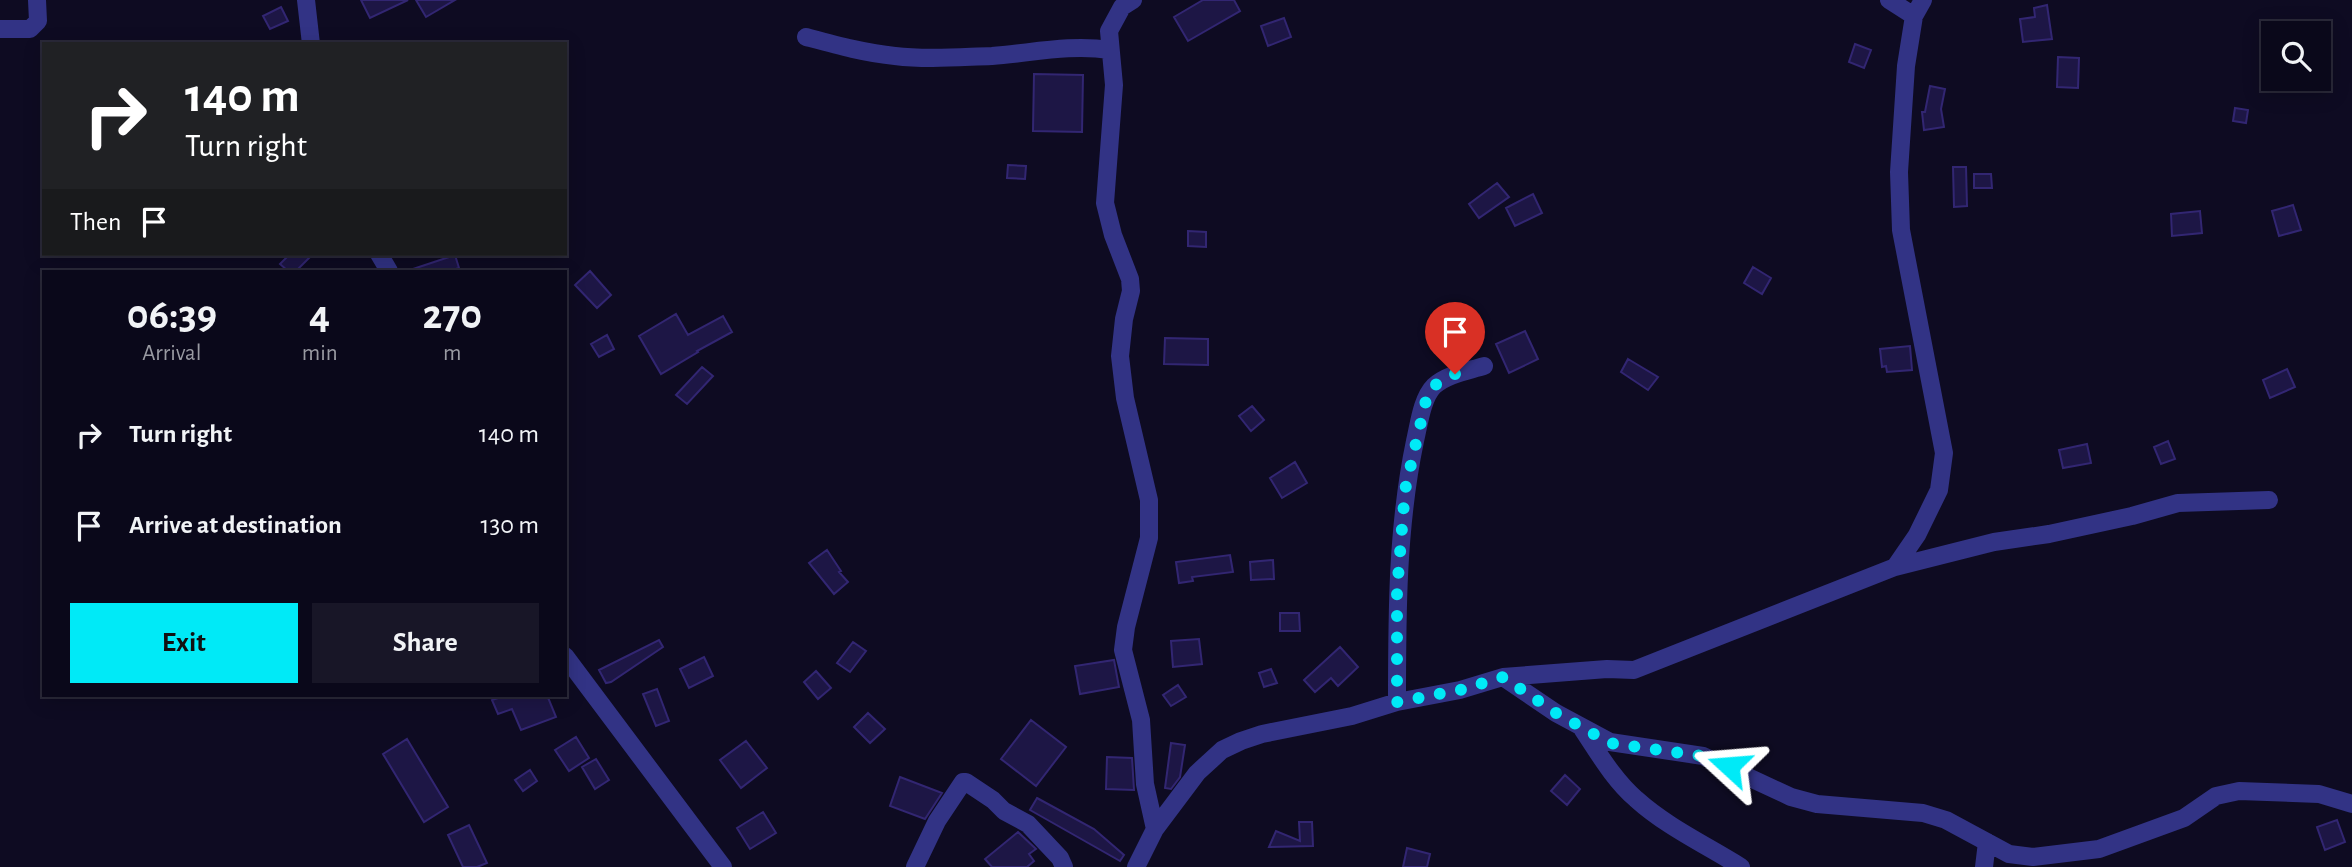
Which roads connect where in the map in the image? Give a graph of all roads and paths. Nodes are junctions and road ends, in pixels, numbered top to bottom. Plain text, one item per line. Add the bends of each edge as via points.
1 (37, 0) edge
2 (306, 0) edge
3 (1133, 0) edge
4 (1889, 0) edge
5 (1923, 0) edge
6 (1914, 16) junction
7 (0, 29) edge
8 (806, 37) dead end
9 (311, 42) edge
10 (1110, 50) junction
11 (1484, 366) dead end
12 (2269, 500) dead end
13 (1895, 567) junction
14 (567, 659) edge
15 (1503, 677) junction
16 (1397, 702) junction
17 (1581, 727) junction
18 (2352, 804) edge
19 (1155, 829) junction
20 (1987, 842) junction
21 (723, 867) edge
22 (915, 867) edge
23 (1064, 867) edge
24 (1136, 867) edge
25 (1741, 867) edge
26 (1984, 867) edge

1 - 7 street via 38,21 30,29
2 - 9 street
3 - 10 street via 1122,7 1109,31
4 - 6 street
5 - 6 street
6 - 13 street via 1902,120 1901,230 1944,453 1939,490
8 - 10 street via 897,56 943,58 1073,47
10 - 19 street via 1114,85 1105,203 1130,279 1120,356 1149,500 1149,538 1124,650 1141,720 1145,784
11 - 16 street via 1435,385 1419,424 1405,490 1398,578
12 - 13 street via 2178,503
13 - 15 street via 1634,670
14 - 21 street
15 - 16 street
15 - 17 street
16 - 19 street via 1262,734 1222,750 1196,774
17 - 20 street via 1610,743 1703,756 1791,797 1817,804 1923,813
17 - 25 street via 1612,774 1635,798 1665,822
18 - 20 street via 2319,794 2239,791 2216,796 2184,818 2099,849 2034,857 2009,854
19 - 24 street
20 - 26 street
22 - 23 street via 963,782 1028,824

